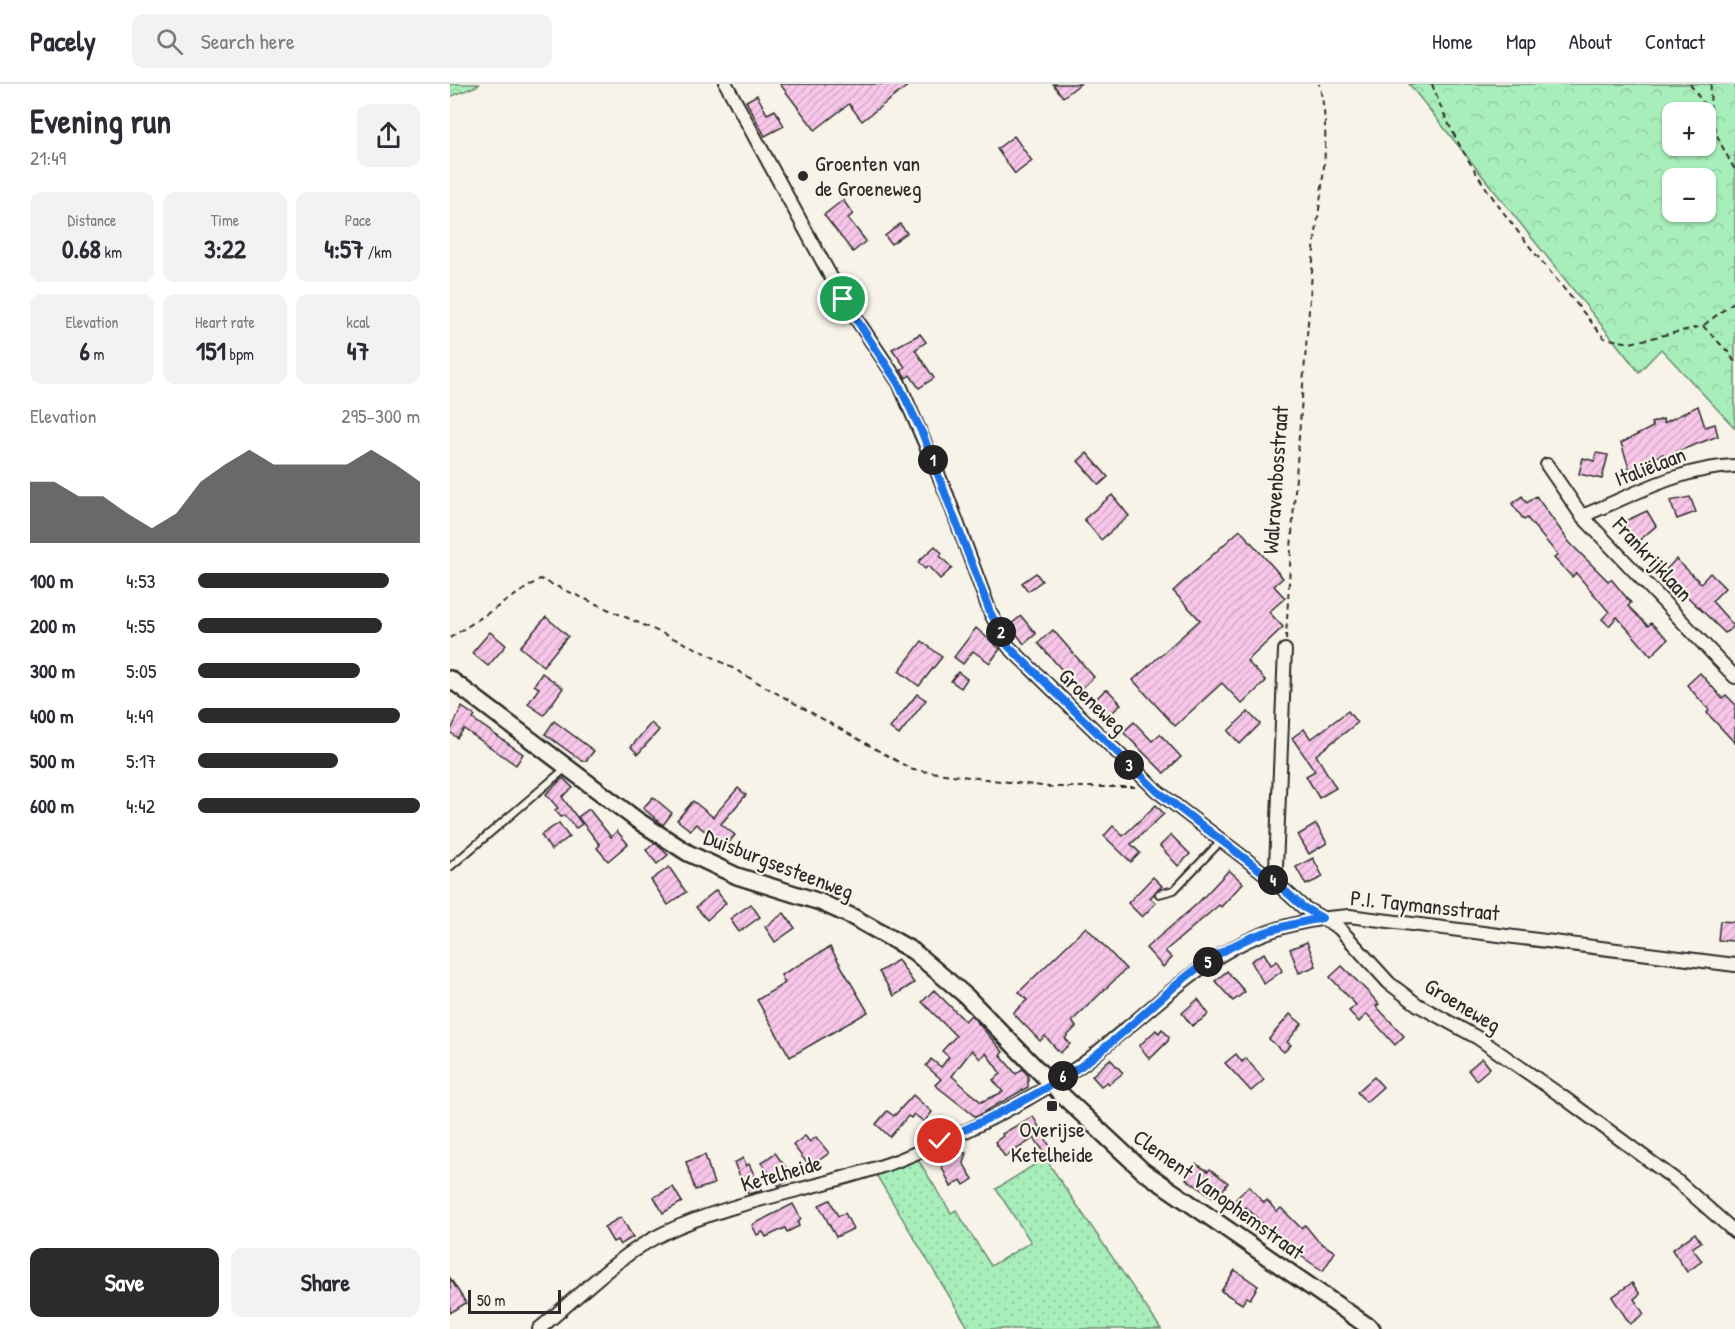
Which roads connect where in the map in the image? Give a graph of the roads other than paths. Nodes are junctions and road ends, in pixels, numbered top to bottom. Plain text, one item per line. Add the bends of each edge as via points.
1 (726, 84) edge
2 (1547, 465) dead end
3 (1735, 465) edge
4 (1582, 516) junction
5 (1285, 650) road end
6 (1735, 676) edge
7 (450, 679) edge
8 (567, 767) junction
9 (1222, 840) junction
10 (450, 867) edge
11 (1273, 880) junction
12 (1159, 894) dead end
13 (1322, 918) junction
14 (1735, 965) edge
15 (1050, 1083) junction
16 (1735, 1232) edge
17 (539, 1329) edge
18 (1372, 1329) edge

1 - 9 street, Groeneweg via 843,299 898,383 931,455 990,612 1008,646 1153,787
2 - 4 street, Frankrijklaan
3 - 4 street, Italiëlaan via 1689,472
4 - 6 street, Frankrijklaan
5 - 11 street
7 - 8 street, Duisburgsesteenweg
8 - 10 lane
8 - 15 street, Duisburgsesteenweg via 688,853 737,876 820,902 893,938 966,996
9 - 11 street, Groeneweg
9 - 12 lane via 1174,890
11 - 13 street, Groeneweg
13 - 14 street, P.I. Taymansstraat via 1349,916
13 - 15 street, P.I. Taymansstraat via 1279,927 1241,942 1199,967 1081,1066
13 - 16 street, Groeneweg via 1339,928 1389,983 1418,1005 1479,1038 1563,1097 1677,1181
15 - 17 street, Ketelheide via 982,1121 898,1160 756,1201 664,1233 631,1253
15 - 18 street, Clement Vanophemstraat via 1143,1171

